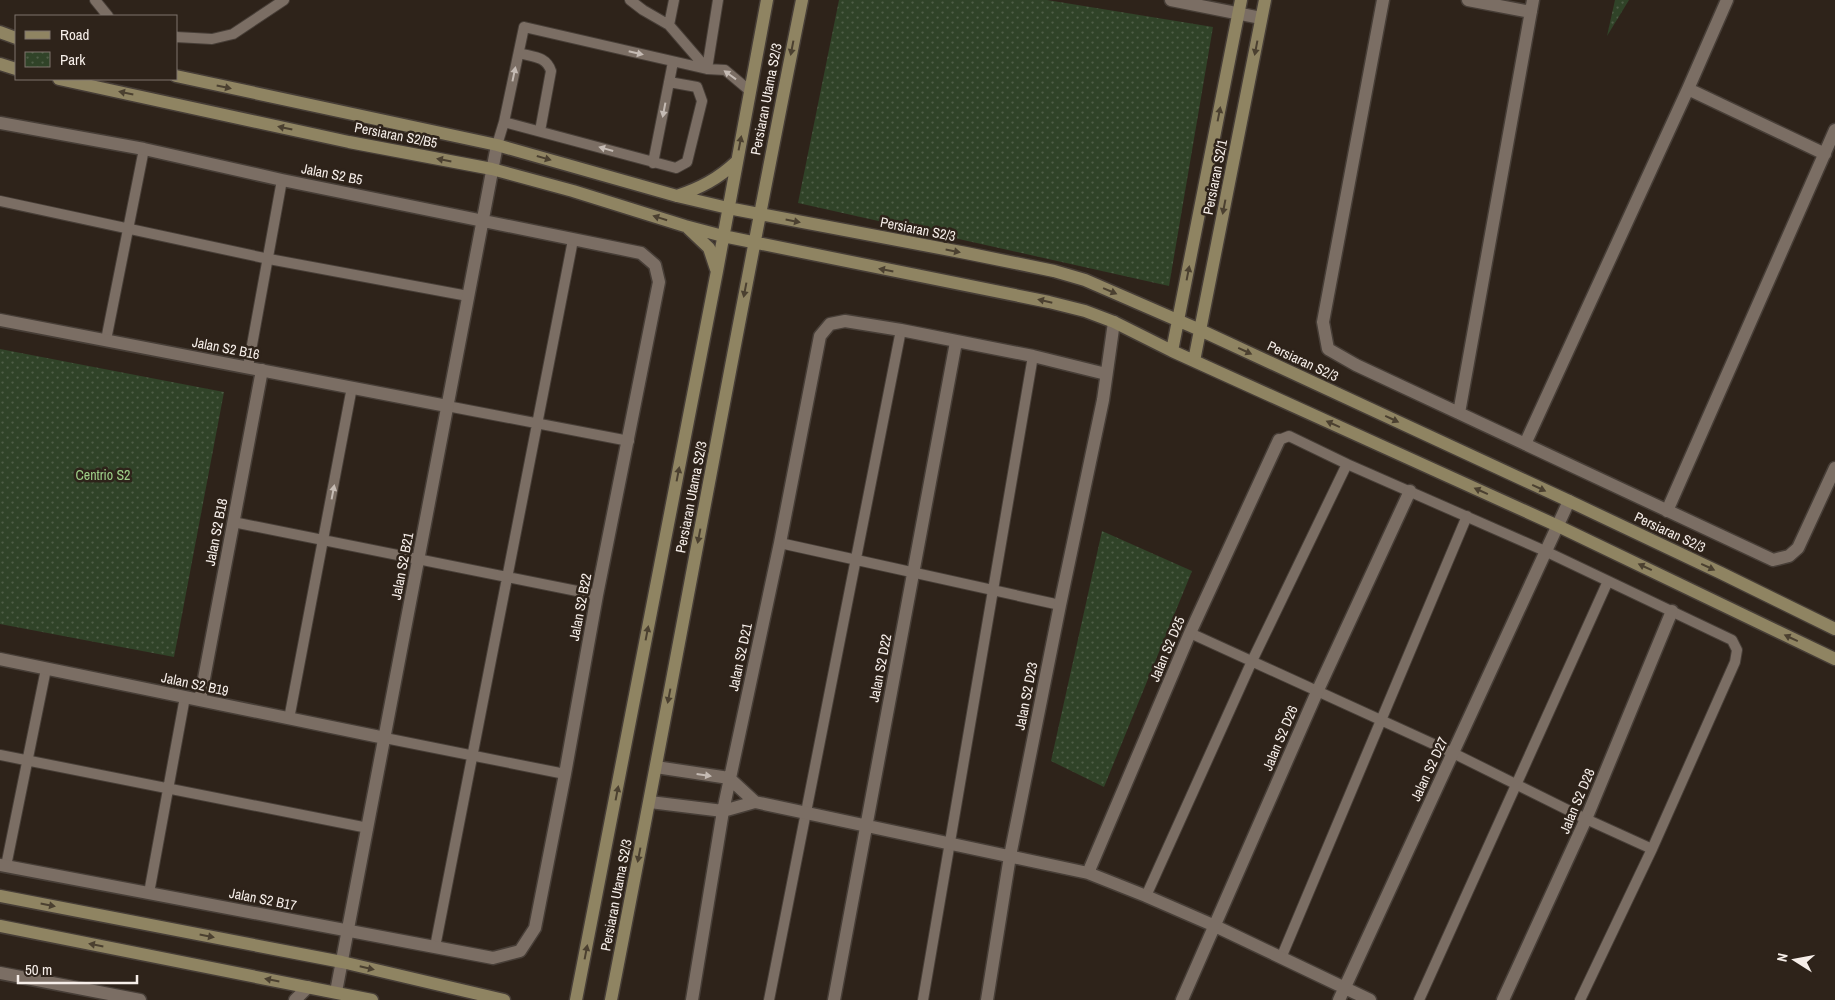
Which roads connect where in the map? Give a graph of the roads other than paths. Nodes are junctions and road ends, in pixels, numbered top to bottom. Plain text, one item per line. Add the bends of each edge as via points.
1 (95, 0) edge
2 (284, 0) edge
3 (630, 0) edge
4 (674, 0) edge
5 (718, 0) edge
6 (767, 0) edge
7 (802, 0) edge
8 (1171, 0) edge
9 (1241, 0) edge
10 (1265, 0) edge
11 (1384, 0) edge
12 (1468, 0) edge
13 (1727, 0) edge
14 (1206, 3) edge
15 (1532, 6) edge
16 (1238, 13) junction
17 (107, 15) edge
18 (1261, 18) junction
19 (670, 25) junction
20 (0, 32) edge
21 (178, 37) edge
22 (15, 38) edge
23 (519, 53) junction
24 (673, 62) junction
25 (0, 64) edge
26 (15, 69) edge
27 (707, 69) junction
28 (178, 76) edge
29 (64, 80) edge
30 (669, 82) junction
31 (1688, 89) junction
32 (750, 90) junction
33 (504, 122) junction
34 (0, 123) edge
35 (1835, 130) edge
36 (540, 131) junction
37 (497, 145) junction
38 (144, 149) junction
39 (1824, 154) junction
40 (653, 162) junction
41 (736, 162) junction
42 (492, 169) junction
43 (282, 180) junction
44 (677, 196) junction
45 (0, 201) edge
46 (728, 208) junction
47 (758, 215) junction
48 (483, 220) junction
49 (685, 226) junction
50 (127, 228) junction
51 (724, 236) junction
52 (573, 240) junction
53 (754, 242) junction
54 (269, 259) junction
55 (654, 264) joint
56 (717, 271) junction
57 (468, 296) junction
58 (0, 320) edge
59 (1178, 321) junction
60 (1114, 322) junction
61 (901, 330) junction
62 (1200, 330) junction
63 (106, 340) junction
64 (956, 342) junction
65 (1172, 351) junction
66 (1033, 356) junction
67 (1194, 360) junction
68 (248, 367) junction
69 (262, 370) junction
70 (1106, 374) junction
71 (352, 387) junction
72 (447, 406) junction
73 (1459, 413) junction
74 (537, 422) junction
75 (1279, 440) joint
76 (629, 441) junction
77 (1526, 444) junction
78 (1347, 464) junction
79 (1835, 468) edge
80 (1410, 491) junction
81 (1569, 501) junction
82 (1667, 511) junction
83 (1466, 516) junction
84 (234, 522) junction
85 (1558, 526) junction
86 (324, 540) junction
87 (780, 543) junction
88 (1545, 551) junction
89 (418, 559) junction
90 (856, 560) junction
91 (913, 573) junction
92 (508, 577) junction
93 (1608, 581) junction
94 (993, 591) junction
95 (597, 594) junction
96 (1060, 605) junction
97 (1672, 611) junction
98 (1835, 629) edge
99 (1190, 633) junction
100 (0, 659) edge
101 (1835, 659) edge
102 (1252, 661) junction
103 (46, 669) junction
104 (1317, 692) junction
105 (185, 697) junction
106 (200, 700) junction
107 (289, 719) junction
108 (1380, 721) junction
109 (384, 738) junction
110 (1453, 753) junction
111 (0, 755) edge
112 (473, 756) junction
113 (28, 760) junction
114 (656, 767) junction
115 (565, 774) junction
116 (729, 778) junction
117 (1516, 785) junction
118 (168, 788) junction
119 (650, 802) junction
120 (755, 802) junction
121 (723, 812) junction
122 (806, 813) junction
123 (1586, 819) junction
124 (866, 825) junction
125 (368, 828) junction
126 (950, 843) junction
127 (1652, 849) junction
128 (1010, 856) junction
129 (3, 865) edge
130 (1088, 873) junction
131 (149, 893) junction
132 (0, 896) edge
133 (1146, 896) junction
134 (0, 926) edge
135 (1215, 926) junction
136 (348, 930) junction
137 (435, 946) junction
138 (520, 951) joint
139 (1281, 958) junction
140 (342, 962) junction
141 (0, 973) edge
142 (308, 986) junction
143 (1344, 988) junction
144 (336, 992) junction
145 (140, 1000) edge
146 (295, 1000) edge
147 (372, 1000) edge
148 (504, 1000) edge
149 (576, 1000) edge
150 (611, 1000) edge
151 (692, 1000) edge
152 (769, 1000) edge
153 (834, 1000) edge
154 (923, 1000) edge
155 (987, 1000) edge
156 (1182, 1000) edge
157 (1339, 1000) edge
158 (1370, 1000) edge
159 (1420, 1000) edge
160 (1503, 1000) edge
161 (1580, 1000) edge

1 - 17 lane
2 - 21 lane via 233,34 212,39
3 - 19 lane
4 - 19 lane
5 - 27 lane
6 - 32 main road, Persiaran Utama S2/3
7 -> 47 main road, Persiaran Utama S2/3
8 - 14 street
9 - 16 main road, Persiaran S2/1
10 - 18 main road, Persiaran S2/1
11 - 73 street via 1323,322 1328,349
12 - 15 street
13 - 31 street
14 - 16 street
15 - 73 street
16 - 18 street
59 -> 16 main road, Persiaran S2/1
18 -> 62 main road, Persiaran S2/1
19 - 27 lane
20 - 22 main road
23 -> 24 lane via 524,27
33 -> 23 lane
23 - 36 lane via 543,59 552,71
24 - 27 lane
24 - 30 lane
25 - 26 main road
32 -> 27 lane via 725,70
28 -> 37 main road, Persiaran S2/B5
42 -> 29 main road, Persiaran S2/B5 via 340,140
30 -> 40 lane
30 - 40 lane via 698,87 702,101 687,162 676,168
31 - 39 street
31 - 77 street
41 -> 32 main road, Persiaran Utama S2/3
33 - 36 lane
33 - 37 lane
34 - 38 street, Jalan S2 B5
35 - 39 street
40 -> 36 lane
37 - 42 street, Jalan S2 B21
37 -> 44 main road, Persiaran S2/B5
38 - 43 street, Jalan S2 B5
38 - 50 lane
39 - 82 street
41 - 44 main road via 709,183
41 - 46 main road, Persiaran Utama S2/3
42 - 48 street, Jalan S2 B21
49 -> 42 main road, Persiaran S2/B5
43 - 48 street, Jalan S2 B5
43 - 54 lane
44 - 46 main road, Persiaran S2/B5
45 - 50 lane
46 - 47 main road, Persiaran S2/3
46 - 51 main road, Persiaran Utama S2/3
47 - 53 main road, Persiaran Utama S2/3
47 -> 59 main road, Persiaran S2/3 via 1054,271 1085,280
48 - 52 street, Jalan S2 B5
48 - 57 street, Jalan S2 B21
49 - 51 main road, Persiaran S2/B5
49 - 56 main road via 709,248
50 - 54 lane
50 - 63 lane
51 - 53 main road, Persiaran S2/B5
51 - 56 main road, Persiaran Utama S2/3
52 - 55 street, Jalan S2 B5 via 641,253
52 - 74 lane
60 -> 53 main road, Persiaran S2/B5 via 1010,293
53 -> 114 main road, Persiaran Utama S2/3
54 - 57 lane
54 - 68 lane
55 - 76 street, Jalan S2 B22 via 659,282
149 -> 56 main road, Persiaran Utama S2/3
57 - 72 street, Jalan S2 B21
58 - 63 street, Jalan S2 B16
59 - 62 main road, Persiaran S2/3
59 - 65 main road, Persiaran S2/1
60 - 65 main road, Persiaran S2/B5
60 - 70 street, Jalan S2 D23
61 - 64 street
61 - 87 street, Jalan S2 D21 via 845,321 830,324 820,336
61 - 90 lane
62 - 67 main road, Persiaran S2/1
62 -> 81 main road, Persiaran S2/3
63 - 68 street, Jalan S2 B16
64 - 66 street
64 - 91 street, Jalan S2 D22
65 - 67 main road, Persiaran S2/B5
66 - 70 street
66 - 94 lane
85 -> 67 main road, Persiaran S2/B5
68 - 69 street, Jalan S2 B16
69 - 71 street, Jalan S2 B16
69 - 84 street, Jalan S2 B18
70 - 96 street, Jalan S2 D23
71 - 72 street, Jalan S2 B16
86 -> 71 lane
72 - 74 lane
72 - 89 street, Jalan S2 B21
73 - 77 street
74 - 76 lane
74 - 92 lane
75 - 78 lane via 1289,436
75 - 99 street, Jalan S2 D25
76 - 95 street, Jalan S2 B22
77 - 82 street
78 - 80 lane
78 - 102 lane
79 - 82 street via 1798,548 1789,556 1773,560
80 - 83 lane
80 - 104 street, Jalan S2 D26
81 - 85 street, Jalan S2 D27
81 -> 98 main road, Persiaran S2/3
83 - 88 lane
83 - 108 lane
84 - 86 lane
84 - 106 street, Jalan S2 B18
85 - 88 street, Jalan S2 D27
101 -> 85 main road, Persiaran S2/B5
86 - 89 lane
86 - 107 lane
87 - 90 lane
87 - 116 street, Jalan S2 D21
88 - 93 lane
88 - 110 street, Jalan S2 D27
89 - 92 lane
89 - 109 street, Jalan S2 B21
90 - 91 lane
90 - 122 lane
91 - 94 lane
91 - 124 street, Jalan S2 D22
92 - 95 lane
92 - 112 lane
93 - 97 lane
93 - 117 lane
94 - 96 lane
94 - 126 lane
95 - 115 street, Jalan S2 B22
96 - 128 street, Jalan S2 D23
97 - 123 street, Jalan S2 D28
97 - 127 lane via 1732,640 1737,650 1735,662
99 - 102 lane
99 - 130 street, Jalan S2 D25
100 - 103 street, Jalan S2 B19
102 - 104 lane
102 - 133 lane
103 - 105 street, Jalan S2 B19
103 - 113 lane
104 - 108 lane
104 - 135 street, Jalan S2 D26
105 - 106 street, Jalan S2 B19
105 - 118 lane
106 - 107 street, Jalan S2 B19
107 - 109 street, Jalan S2 B19
108 - 110 lane
108 - 139 lane
109 - 112 lane
109 - 125 street, Jalan S2 B21
110 - 117 lane
110 - 143 street, Jalan S2 D27
111 - 113 lane
112 - 115 lane
112 - 137 lane
113 - 118 lane
113 - 129 lane
114 -> 116 street
114 - 119 main road, Persiaran Utama S2/3
115 - 138 street, Jalan S2 B22 via 535,928
116 - 120 street
116 - 121 street, Jalan S2 D21
117 - 123 lane
117 - 159 lane
118 - 125 lane
118 - 131 lane
119 - 121 street
119 -> 150 main road, Persiaran Utama S2/3
120 - 121 street
120 - 122 street
121 - 151 street, Jalan S2 D21
122 - 124 street
122 - 152 lane
123 - 127 lane
123 - 160 street, Jalan S2 D28
124 - 126 street
124 - 153 street, Jalan S2 D22
125 - 136 street, Jalan S2 B21
126 - 128 street
126 - 154 lane
127 - 161 lane
128 - 130 street
128 - 155 street, Jalan S2 D23
129 - 131 street, Jalan S2 B17
130 - 133 street
131 - 136 street, Jalan S2 B17
132 -> 140 main road
133 - 135 street
142 -> 134 main road
135 - 139 street
135 - 156 street, Jalan S2 D26
136 - 137 street, Jalan S2 B17
136 - 140 street, Jalan S2 B21
137 - 138 street, Jalan S2 B17 via 493,958
139 - 143 street
140 - 144 street, Jalan S2 B21
140 -> 148 main road
141 - 145 street
142 - 144 main road
142 - 146 street
143 - 157 street, Jalan S2 D27
143 - 158 street
144 - 147 main road

